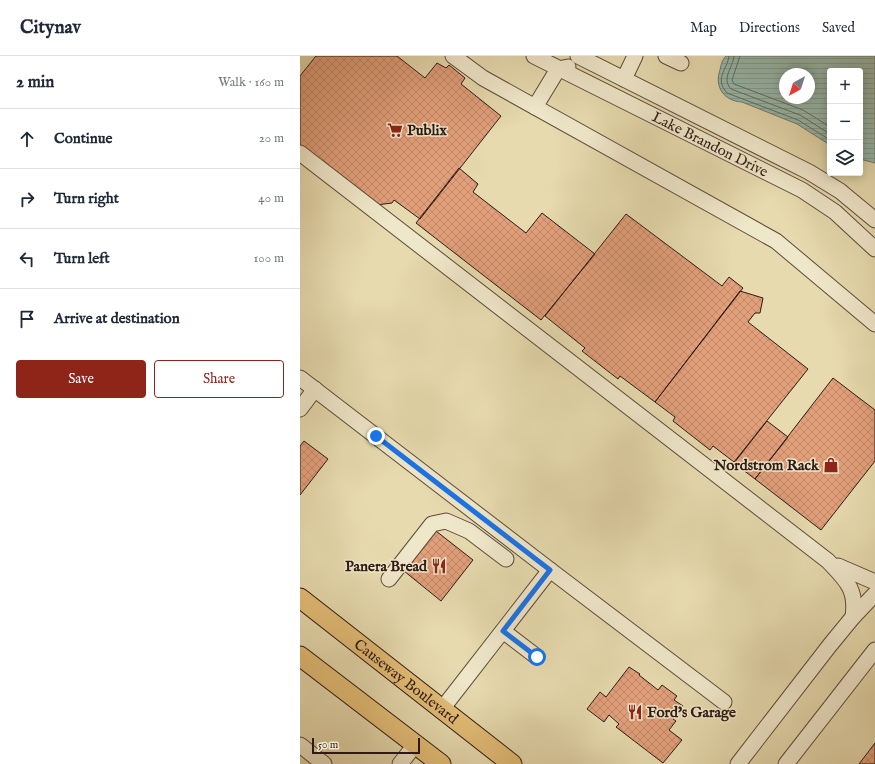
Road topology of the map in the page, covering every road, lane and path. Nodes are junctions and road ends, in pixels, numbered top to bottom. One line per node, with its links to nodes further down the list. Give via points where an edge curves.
1 (453, 56): 10 (street, via 483,78)
2 (534, 56): 7 (street, Lake Brandon Drive)
3 (578, 56): 8 (street, Lake Brandon Drive)
4 (635, 56): 8 (street)
5 (666, 56): 6 (street)
6 (680, 63)
7 (558, 68): 9 (street, via 585,69 634,93); 10 (street); 13 (street, Lake Brandon Drive, via 802,190 835,212)
8 (624, 79): 9 (street, Lake Brandon Drive)
9 (656, 94): 12 (street, Lake Brandon Drive, via 809,172 840,191)
10 (535, 107): 14 (street, via 776,241)
11 (300, 153): 19 (street)
12 (875, 220)
13 (875, 249)
14 (875, 324)
15 (300, 378): 16 (street)
16 (315, 389): 17 (street); 20 (street)
17 (300, 409)
18 (506, 559): 21 (street, via 469,531 446,521 432,524)
19 (828, 561): 22 (street); 25 (street, via 848,582 852,590)
20 (550, 570): 26 (street); 30 (street)
21 (389, 579)
22 (875, 582)
23 (875, 594): 25 (street)
24 (300, 598): 31 (main road, Causeway Boulevard)
25 (853, 617): 38 (street)
26 (503, 631): 29 (street); 31 (street)
27 (875, 650): 39 (street)
28 (300, 656): 33 (main road)
29 (537, 657)
30 (724, 702)
31 (442, 709): 37 (main road, Causeway Boulevard)
32 (300, 745): 34 (street)
33 (415, 745): 35 (street); 36 (main road)
34 (324, 764)
35 (400, 764)
36 (441, 764)
37 (512, 764)
38 (738, 764)
39 (786, 764)

